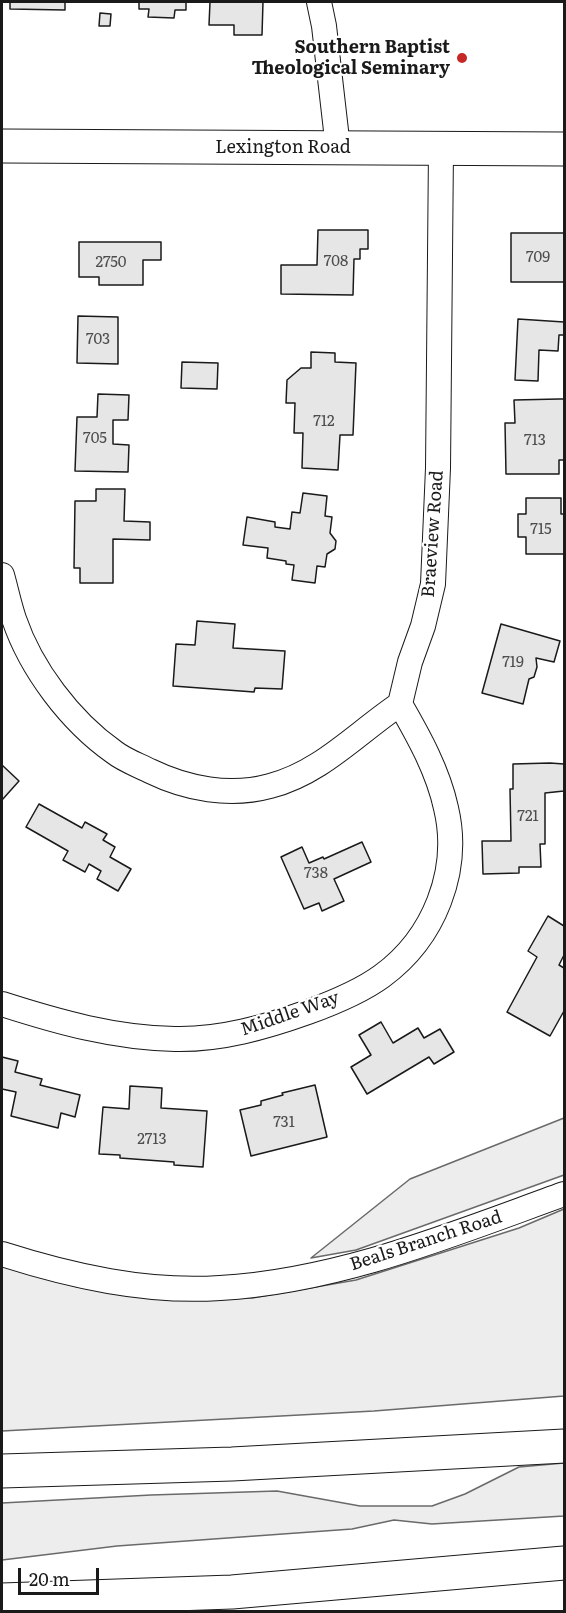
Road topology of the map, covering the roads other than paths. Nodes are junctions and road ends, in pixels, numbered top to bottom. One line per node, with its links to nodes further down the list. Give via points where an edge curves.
1 (319, 2): 3 (street)
2 (2, 146): 3 (main road, Lexington Road)
3 (338, 148): 4 (main road, Lexington Road)
4 (441, 149): 5 (main road, Lexington Road); 7 (street, Braeview Road, via 433,584)
5 (564, 149)
6 (2, 575): 7 (street, via 25,645 65,708 116,754 183,784 220,791 271,786 330,757)
7 (400, 704): 8 (street, Middle Way, via 440,785 447,809 450,865 435,912 423,933 380,978 290,1018 207,1038 104,1032)
8 (2, 1004)
9 (564, 1194): 10 (street, Beals Branch Road, via 401,1253 300,1279 219,1288 157,1287 78,1276)
10 (2, 1254)
11 (564, 1446): 12 (main road, via 232,1464)
12 (2, 1471)
13 (564, 1563): 14 (main road, via 232,1592)
14 (2, 1600)

